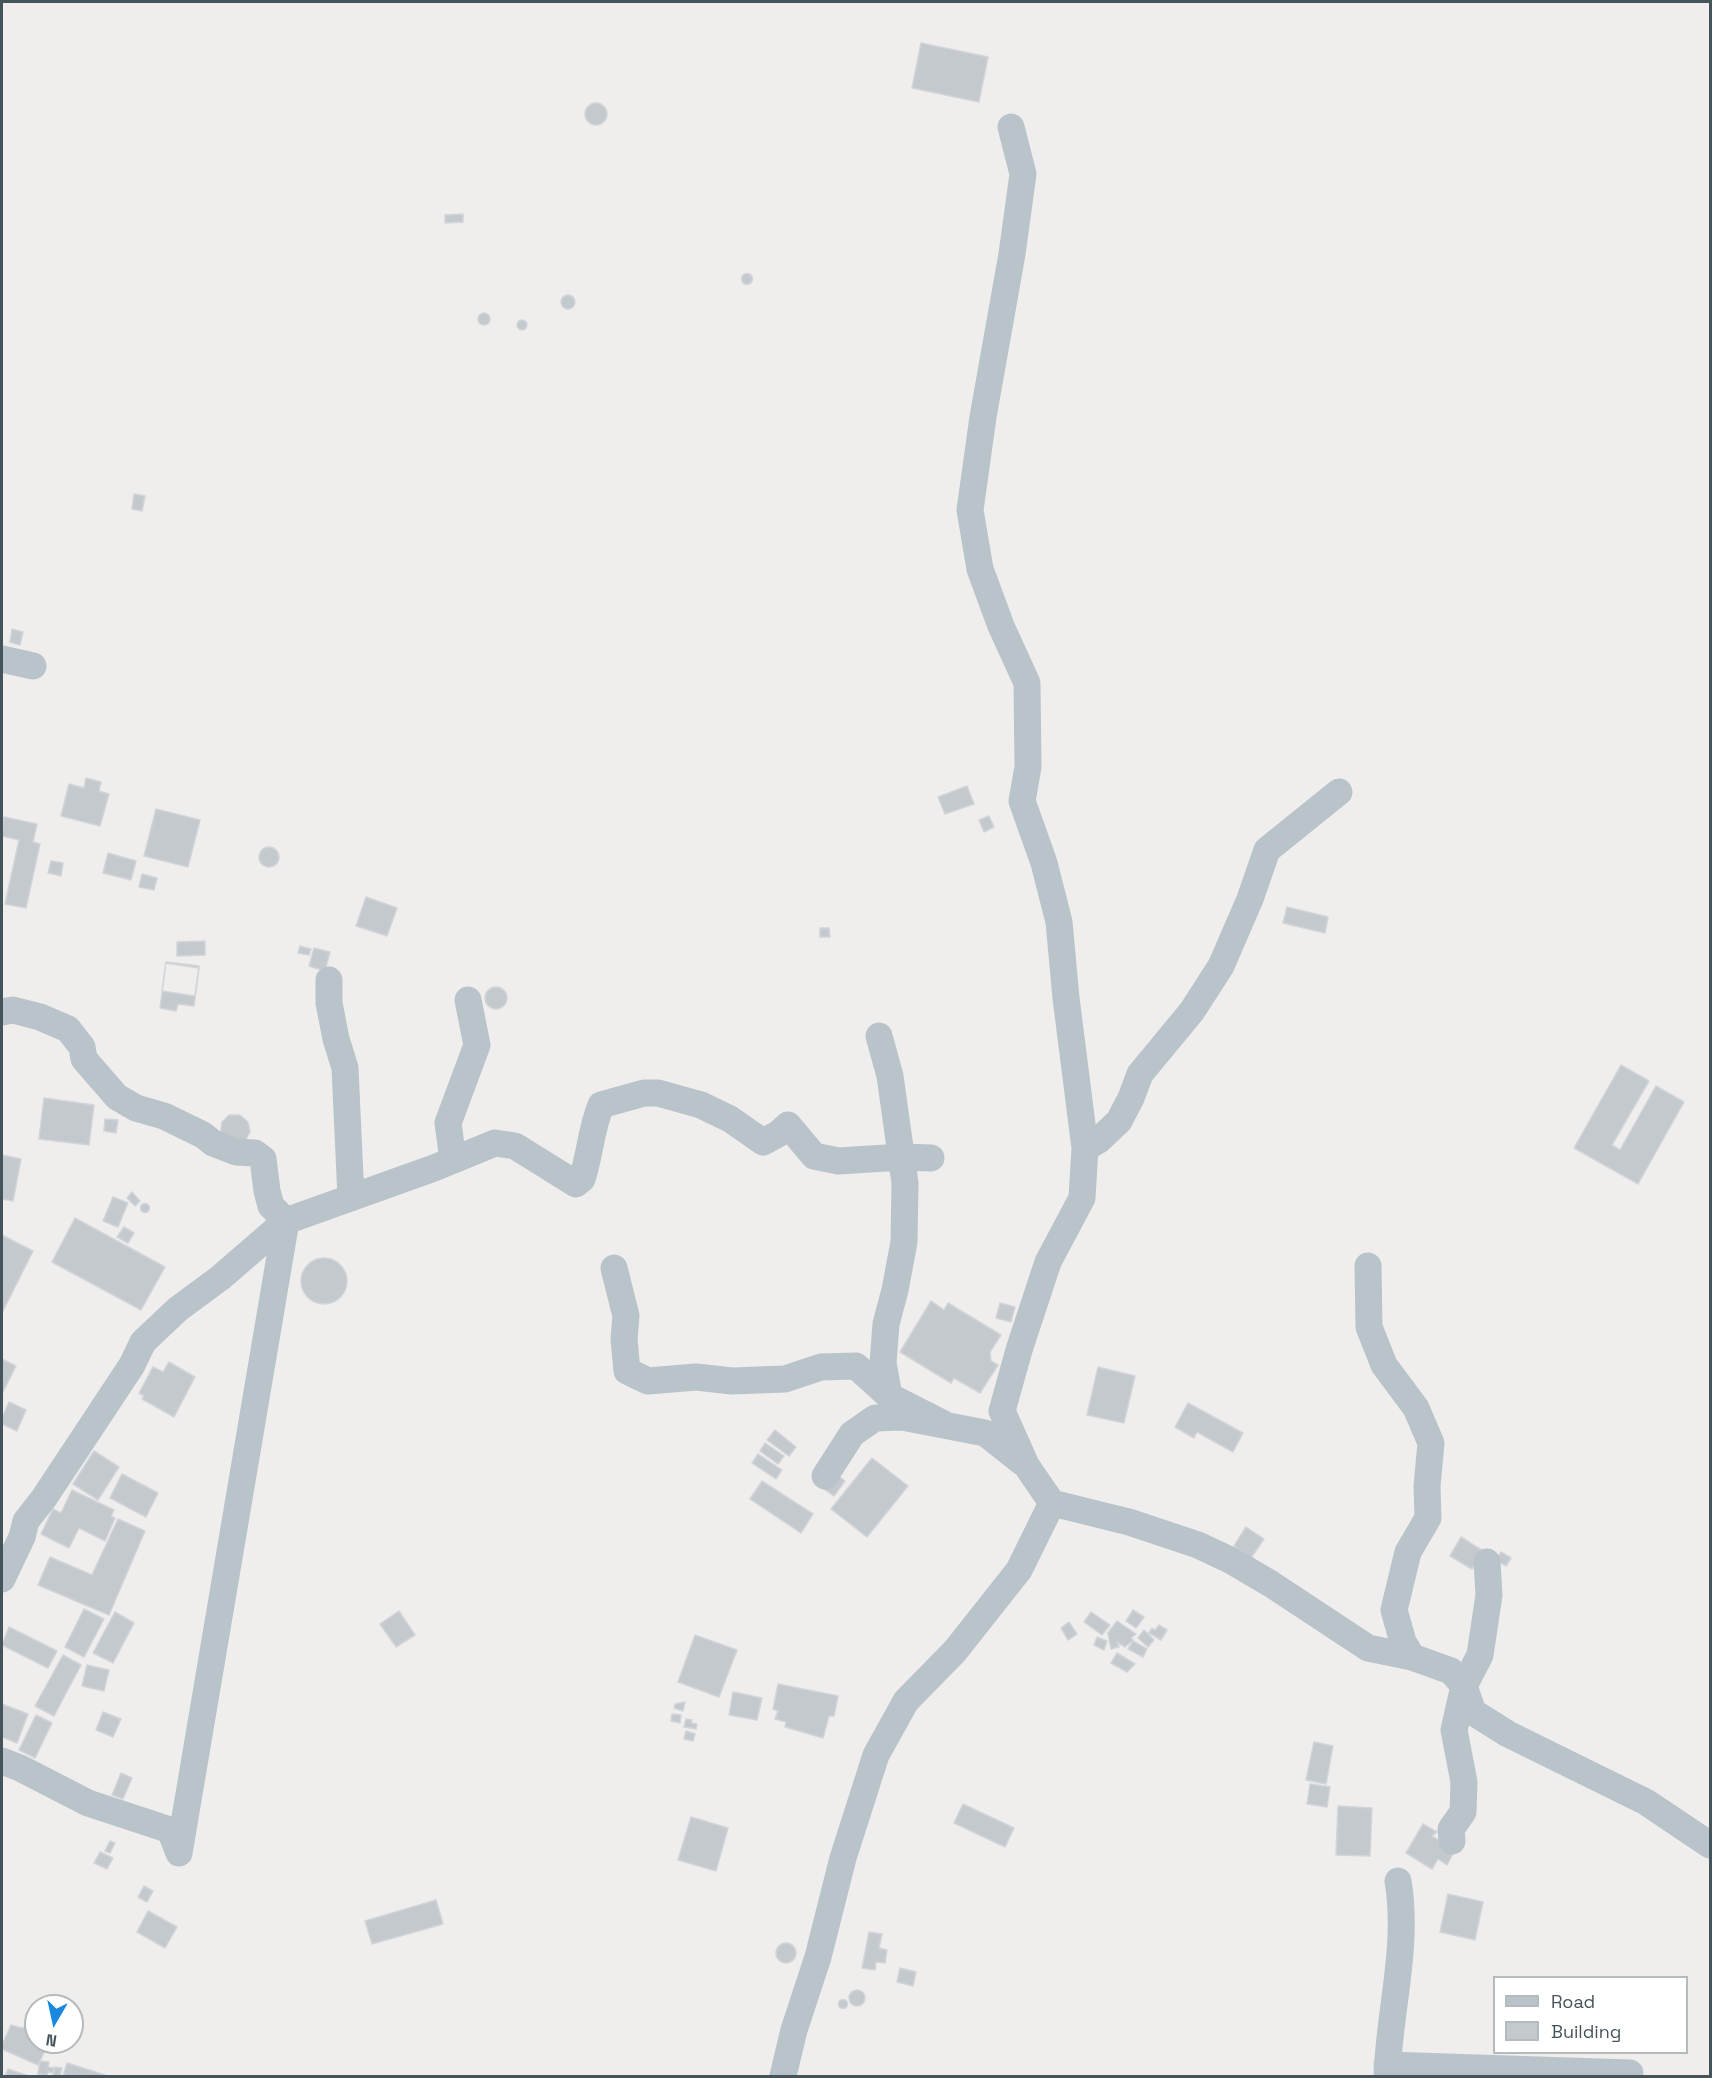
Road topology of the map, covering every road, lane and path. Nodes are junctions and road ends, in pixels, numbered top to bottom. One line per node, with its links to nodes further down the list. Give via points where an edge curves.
1 (1011, 127): 9 (street, via 1023,174 970,510 980,569 1027,683 1028,767 1022,801 1059,922)
2 (2, 659): 3 (street)
3 (33, 666)
4 (1339, 792): 9 (street, via 1267,850 1221,966 1192,1011 1140,1074 1119,1121 1100,1140)
5 (329, 980): 13 (street, via 329,1003 345,1068)
6 (468, 1000): 12 (street, via 477,1045 448,1123)
7 (2, 1012): 14 (street, via 13,1010 68,1029 82,1047 88,1064 117,1097 136,1108 164,1116 236,1152 255,1153 263,1159 271,1206)
8 (879, 1036): 10 (street, via 890,1076)
9 (1085, 1148): 19 (street, via 1082,1198 1048,1262 1002,1411)
10 (902, 1157): 11 (street); 12 (street, via 838,1161 814,1156 788,1125 763,1142 701,1105 644,1093 601,1105 582,1179 576,1184 515,1146 495,1143); 17 (street, via 904,1242 886,1324 883,1364)
11 (932, 1158)
12 (453, 1160): 13 (street)
13 (351, 1198): 14 (street)
14 (286, 1221): 23 (street, via 143,1342 132,1365 26,1521); 26 (street, via 180,1853 170,1830 88,1803)
15 (1368, 1266): 24 (street, via 1370,1327 1384,1365 1416,1408 1431,1443 1428,1518 1408,1552 1394,1610 1403,1642)
16 (614, 1268): 17 (street, via 626,1316 627,1371 648,1381 696,1377 732,1381 785,1379 821,1367 856,1366)
17 (889, 1396): 18 (street)
18 (944, 1424): 19 (street, via 985,1433); 20 (street, via 902,1417 875,1418 852,1434)
19 (1026, 1465): 21 (street)
20 (825, 1476)
21 (1052, 1503): 24 (street, via 1129,1522 1198,1545 1271,1584 1368,1648); 32 (street, via 1019,1570 955,1651 906,1701 876,1755 843,1858)
22 (1487, 1562): 25 (street, via 1489,1595 1480,1655)
23 (2, 1579)
24 (1412, 1657): 25 (street, via 1451,1671)
25 (1464, 1686): 27 (street, via 1454,1730 1464,1782 1462,1812 1451,1828); 28 (street, via 1473,1712 1508,1734 1646,1802)
26 (2, 1761)
27 (1452, 1841)
28 (1710, 1845)
29 (1398, 1881): 30 (street, via 1399,1962)
30 (1387, 2071): 31 (street)
31 (1630, 2073)
32 (783, 2076)

